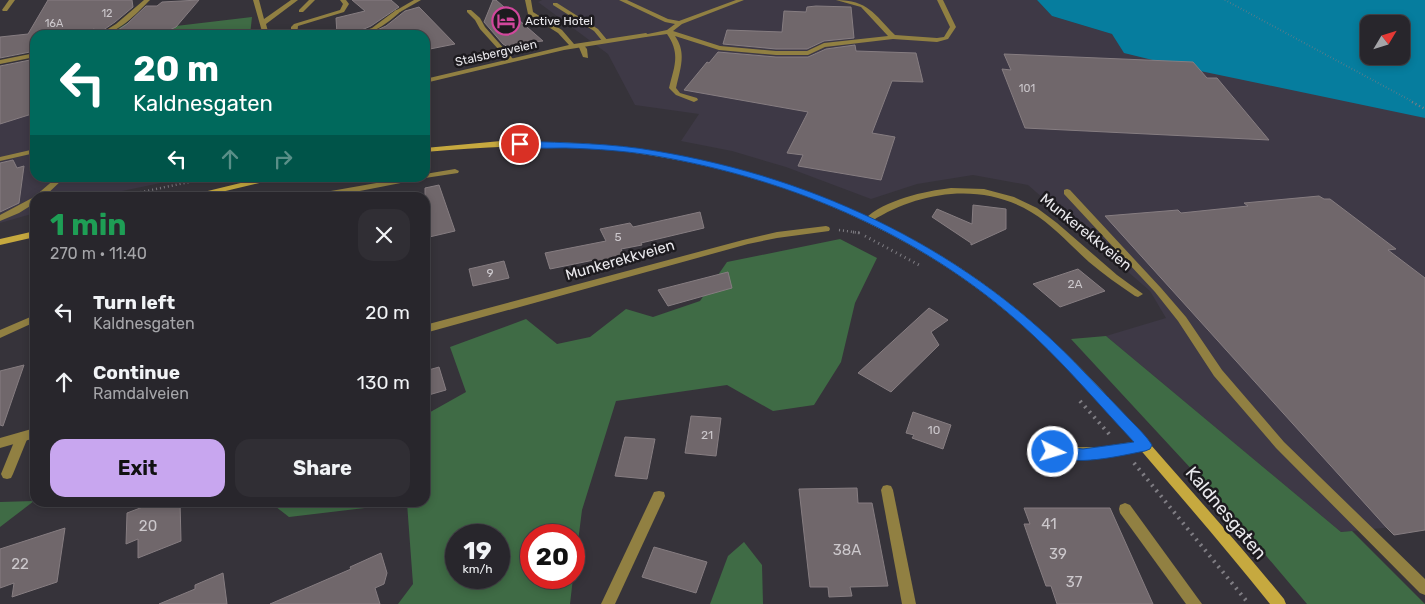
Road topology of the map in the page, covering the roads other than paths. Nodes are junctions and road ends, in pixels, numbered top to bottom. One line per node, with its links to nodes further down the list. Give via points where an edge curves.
1 (12, 0): 14 (street)
2 (146, 0): 19 (street)
3 (256, 0): 18 (street)
4 (296, 0): 18 (street)
5 (312, 0): 15 (street)
6 (343, 0): 21 (street, via 346,4 342,11 296,26)
7 (418, 0): 22 (street)
8 (528, 0): 27 (street, Stalsbergveien, via 530,13 562,34)
9 (622, 0): 17 (street, via 667,21)
10 (741, 0): 17 (street)
11 (839, 0): 24 (street, via 863,6)
12 (940, 0): 24 (street, via 953,27 946,38)
13 (555, 4): 25 (street, via 596,30)
14 (5, 10)
15 (301, 11)
16 (469, 11): 30 (street)
17 (680, 23): 23 (street)
18 (263, 24): 20 (street)
19 (110, 30)
20 (265, 30)
21 (294, 30)
22 (371, 30)
23 (669, 32): 24 (street, via 719,48 776,53 808,53 824,45); 25 (street, Stalsbergveien); 33 (street, via 680,51 672,88)
24 (893, 37)
25 (606, 41): 26 (street, Stalsbergveien)
26 (581, 45): 27 (street, Stalsbergveien); 29 (street)
27 (572, 46): 30 (street, Stalsbergveien)
28 (30, 56): 31 (street)
29 (586, 57)
30 (511, 60): 32 (street, Stalsbergveien)
31 (0, 62)
32 (430, 80)
33 (694, 100)
34 (430, 150): 48 (main road, Kaldnesgaten, via 504,144 607,147 656,153 764,178)
35 (30, 152): 36 (street)
36 (0, 159)
37 (455, 171): 38 (street)
38 (430, 175)
39 (55, 182): 42 (street)
40 (251, 182): 43 (main road)
41 (394, 182): 44 (street)
42 (43, 192)
43 (208, 192)
44 (340, 192)
45 (1067, 192): 65 (street, via 1158,290 1218,373 1280,445)
46 (30, 202): 47 (street)
47 (0, 218)
48 (869, 219): 52 (street, Munkerekkveien, via 891,206 943,192 971,190 1003,195 1035,210); 59 (main road, Kaldnesgaten, via 936,256 998,299 1060,354)
49 (826, 229): 54 (street, Munkerekkveien, via 746,242)
50 (30, 235): 51 (main road)
51 (0, 242)
52 (1138, 294)
53 (30, 320): 55 (street)
54 (430, 328)
55 (0, 334)
56 (30, 435): 57 (street)
57 (22, 437): 58 (street); 61 (street)
58 (0, 443)
59 (1145, 445): 60 (street, via 1083,455); 69 (main road, Kaldnesgaten)
60 (1053, 452)
61 (7, 474)
62 (887, 490): 67 (street)
63 (659, 496): 66 (street)
64 (1125, 509): 68 (street)
65 (1425, 588)
66 (608, 604)
67 (909, 604)
68 (1195, 604)
69 (1279, 604)

